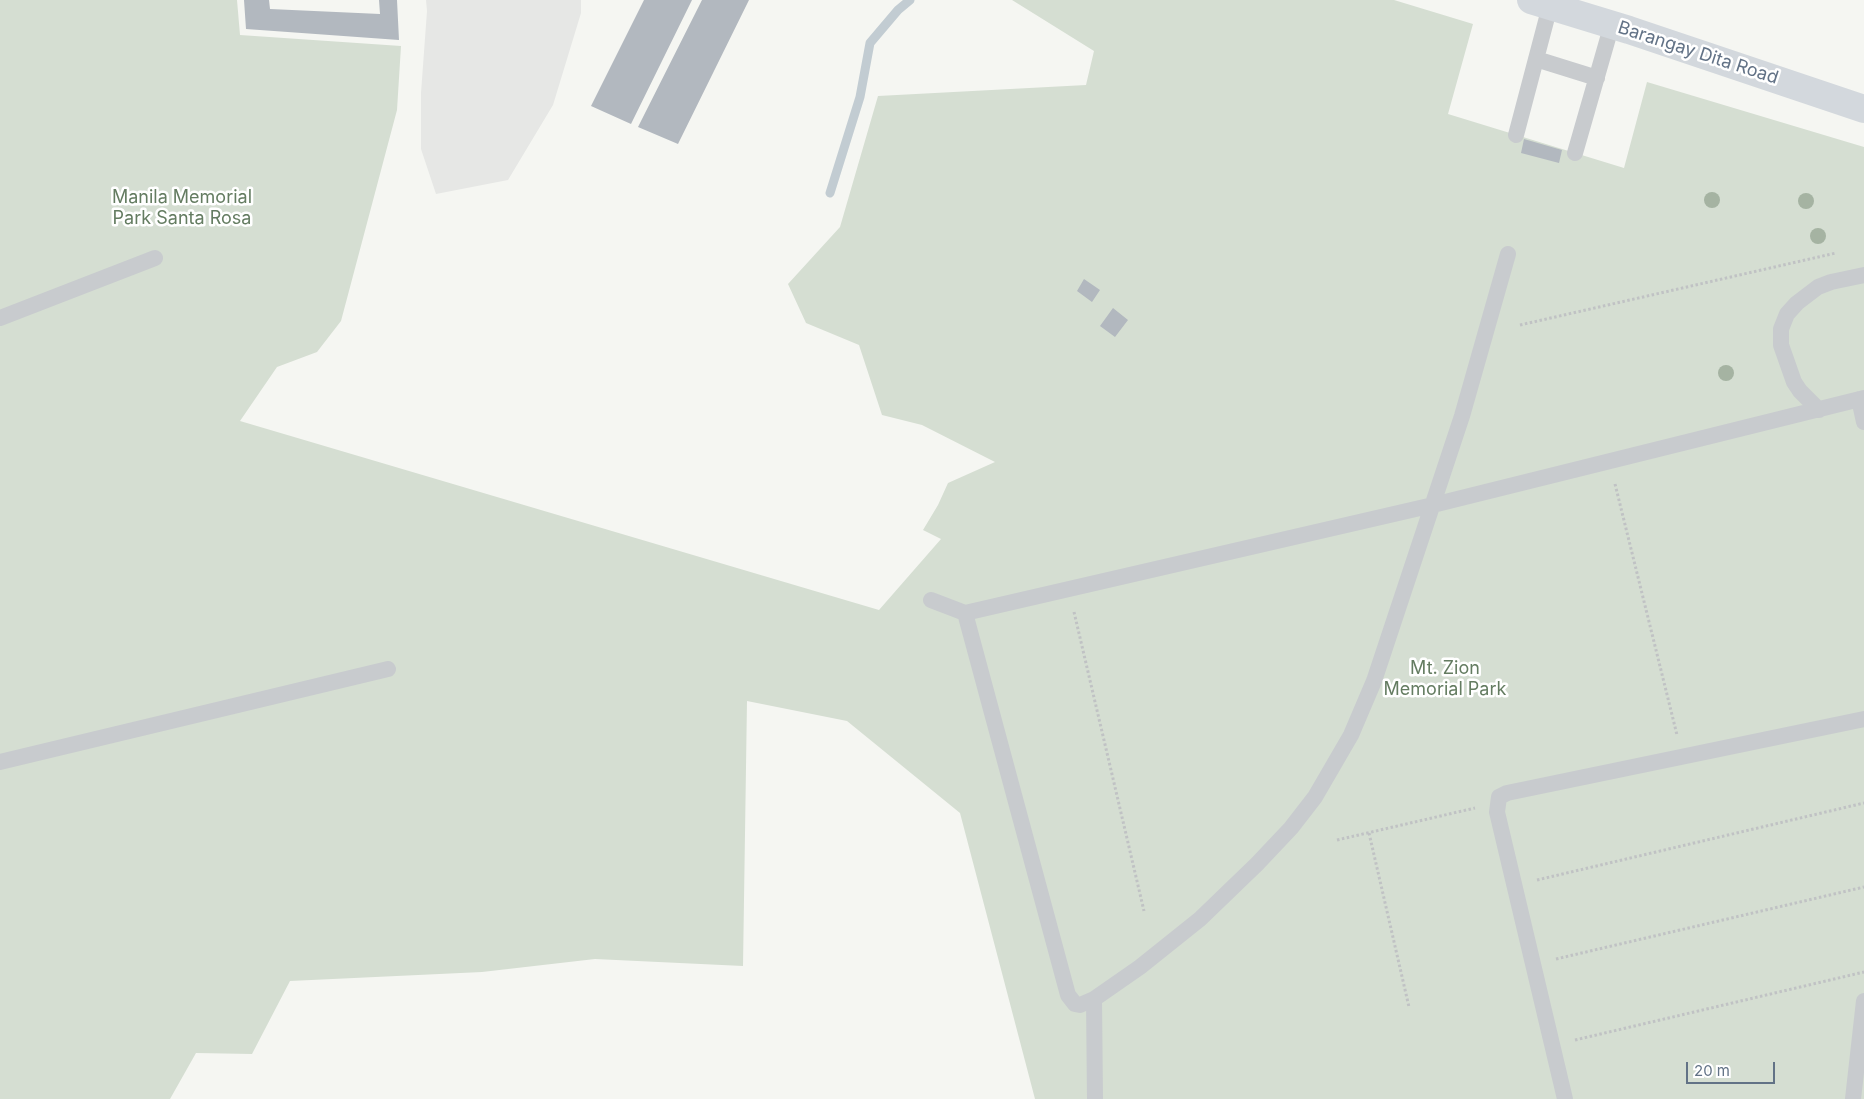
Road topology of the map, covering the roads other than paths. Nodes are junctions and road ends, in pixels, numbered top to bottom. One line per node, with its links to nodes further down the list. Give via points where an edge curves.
1 (1541, 3): 2 (street, Barangay Dita Road); 3 (lane)
2 (1612, 24): 4 (lane); 5 (street, Barangay Dita Road)
3 (1536, 59): 4 (lane); 6 (lane)
4 (1597, 78): 7 (lane)
5 (1864, 109)
6 (1516, 135)
7 (1574, 153)
8 (1508, 254): 15 (lane)
9 (154, 258): 11 (lane)
10 (1864, 275): 13 (lane, via 1818,287 1787,314 1781,329 1781,345 1794,382)
11 (0, 318)
12 (1861, 399): 13 (lane); 14 (lane)
13 (1819, 410): 15 (lane)
14 (1864, 422)
15 (1433, 505): 17 (lane); 21 (lane, via 1374,682 1351,736 1315,797 1291,828 1200,919)
16 (931, 600): 17 (lane)
17 (965, 613): 21 (lane, via 1068,995 1075,1004)
18 (388, 669): 20 (lane)
19 (1864, 719): 24 (lane, via 1507,792 1499,797 1497,812)
20 (0, 762)
21 (1094, 999): 23 (lane)
22 (1864, 1001): 25 (lane)
23 (1096, 1099)
24 (1565, 1099)
25 (1854, 1099)

